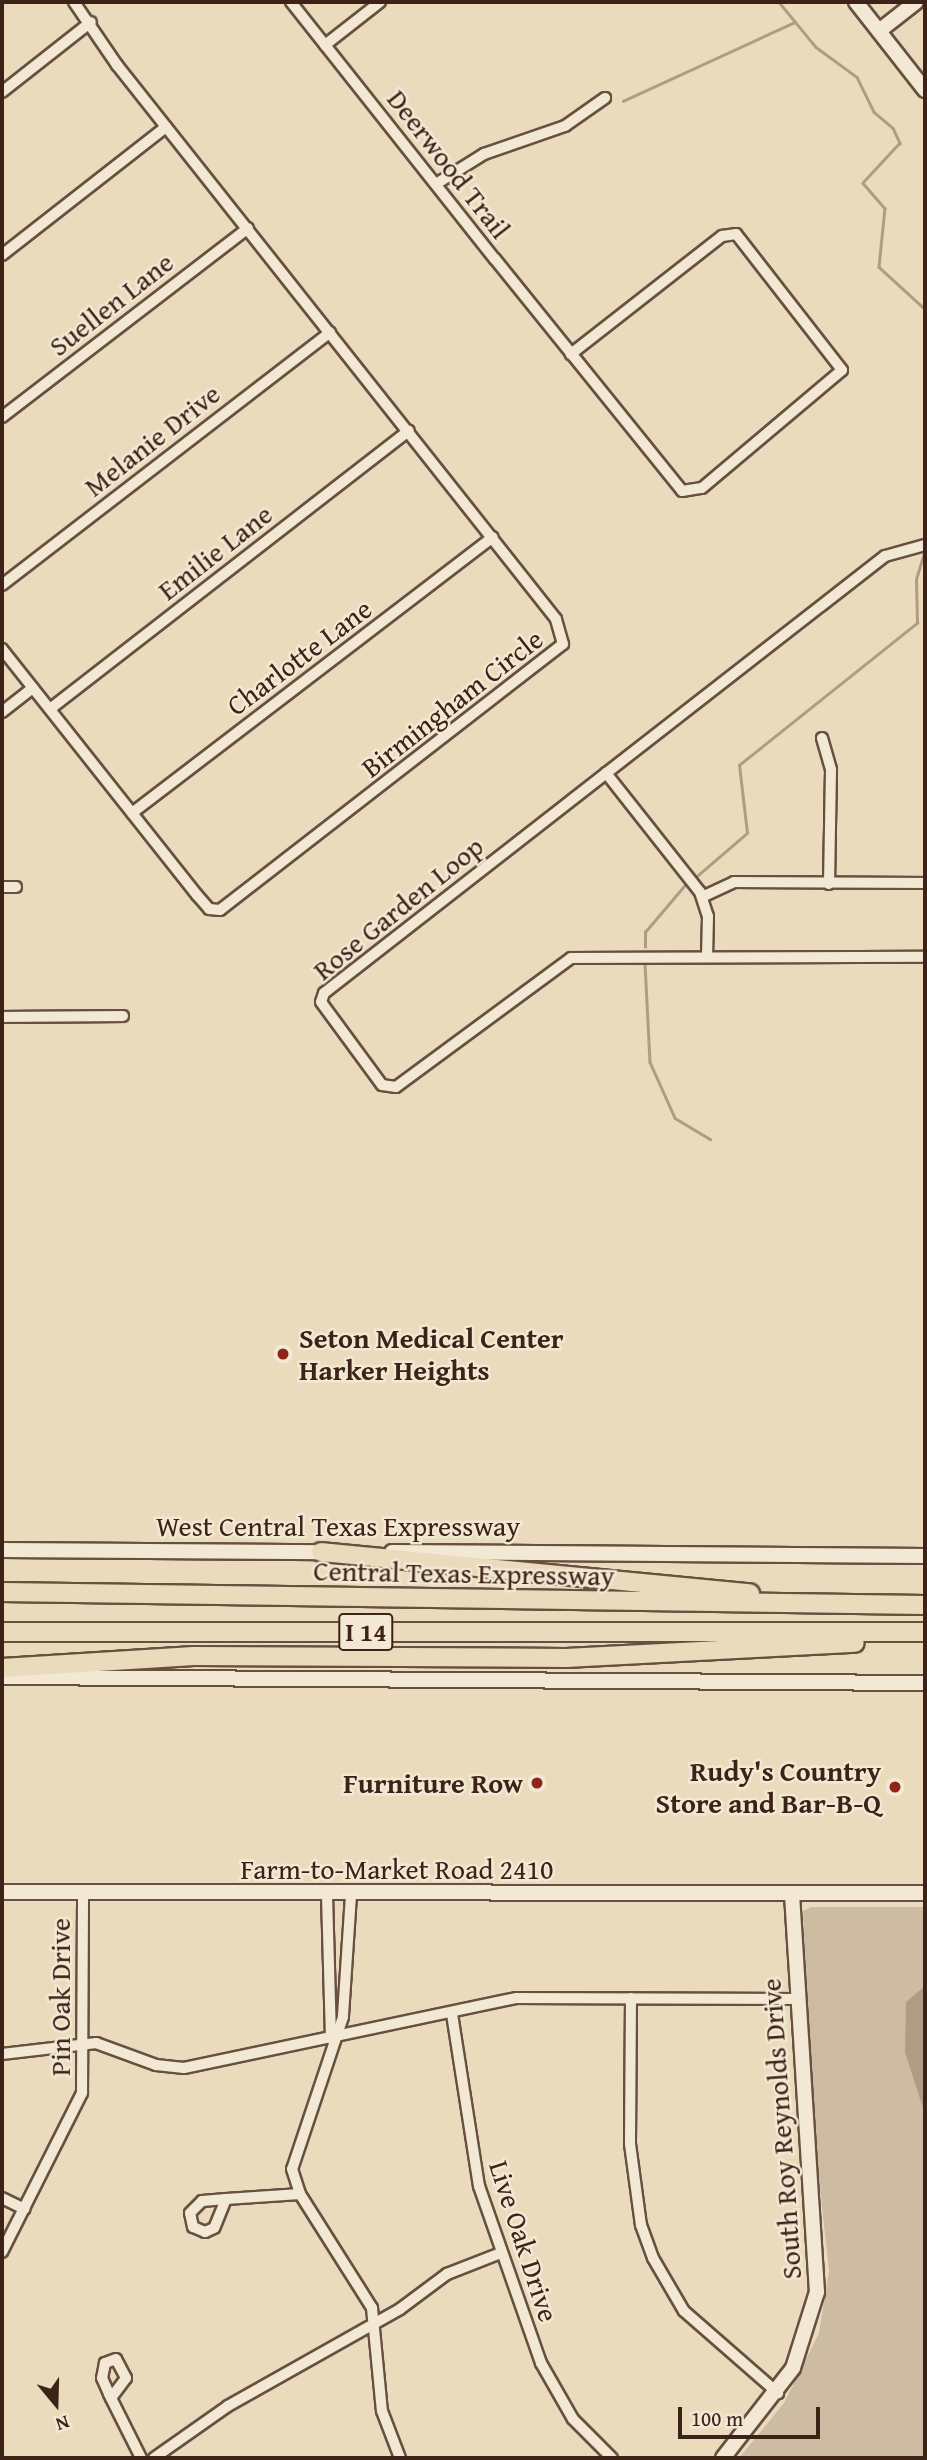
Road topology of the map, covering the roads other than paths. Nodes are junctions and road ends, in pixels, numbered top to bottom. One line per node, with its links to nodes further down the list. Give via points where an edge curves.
1 (74, 2): 6 (street, Birmingham Circle)
2 (291, 2): 8 (street, Deerwood Trail)
3 (380, 2): 8 (street)
4 (856, 2): 7 (main road)
5 (916, 2): 7 (main road)
6 (91, 22): 10 (street); 12 (street, Birmingham Circle)
7 (879, 31): 9 (main road)
8 (325, 45): 13 (street, Deerwood Trail)
9 (925, 90)
10 (2, 92)
11 (605, 98): 13 (street, via 565,126 484,154)
12 (166, 127): 14 (street, Birmingham Circle); 15 (street)
13 (436, 184): 17 (street, Deerwood Trail)
14 (248, 228): 16 (street, Birmingham Circle); 18 (street, Suellen Lane)
15 (2, 255)
16 (330, 332): 19 (street, Birmingham Circle); 22 (street, Melanie Drive)
17 (572, 354): 17 (street, Deerwood Trail, via 682,491 691,493 842,370 736,234 722,236)
18 (2, 417)
19 (409, 431): 20 (street, Birmingham Circle); 25 (street, Emilie Lane)
20 (493, 537): 29 (street, Charlotte Lane); 29 (street, Birmingham Circle, via 556,619 564,644 240,896 209,909)
21 (925, 545): 28 (street, Rose Garden Loop, via 885,556)
22 (2, 585)
23 (2, 649): 24 (street, Birmingham Circle)
24 (33, 688): 25 (street, Birmingham Circle); 26 (street)
25 (50, 709): 29 (street, Birmingham Circle)
26 (2, 712)
27 (822, 738): 31 (street, via 831,770)
28 (606, 773): 34 (street); 35 (street, Rose Garden Loop, via 324,993 324,1010 382,1085 396,1087 571,958)
29 (132, 813)
30 (925, 883): 31 (street)
31 (829, 884): 34 (street, via 734,882)
32 (2, 887): 33 (street)
33 (16, 887)
34 (702, 897): 35 (street)
35 (708, 957): 36 (street, Rose Garden Loop)
36 (925, 957)
37 (123, 1016): 38 (street)
38 (2, 1017)
39 (2, 1550): 40 (main road, West Central Texas Expressway)
40 (321, 1552): 41 (main road, West Central Texas Expressway); 43 (highway, via 694,1587)
41 (925, 1556)
42 (2, 1592): 43 (highway, Central Texas Expressway / I 14)
43 (790, 1603): 44 (highway, Central Texas Expressway / I 14)
44 (925, 1605)
45 (2, 1632): 46 (highway, Central Texas Expressway / I 14)
46 (904, 1632): 47 (highway, Central Texas Expressway / I 14); 48 (highway, via 869,1642 566,1658 194,1656)
47 (925, 1632)
48 (2, 1668)
49 (2, 1677): 50 (main road)
50 (925, 1682)
51 (83, 1891): 52 (main road, Farm-to-Market Road 2410); 55 (main road, Farm-to-Market Road 2410); 61 (street, Pin Oak Drive)
52 (2, 1892)
53 (925, 1893): 54 (main road, Farm-to-Market Road 2410)
54 (792, 1894): 56 (main road, Farm-to-Market Road 2410); 58 (main road, South Roy Reynolds Drive)
55 (327, 1895): 56 (main road, Farm-to-Market Road 2410); 60 (street)
56 (351, 1895): 60 (street, via 343,2017)
57 (631, 1998): 58 (street); 59 (street, via 517,1998); 70 (street, via 630,2144 641,2225 653,2258 691,2319)
58 (795, 1999): 70 (main road, South Roy Reynolds Drive, via 819,2269 806,2339)
59 (452, 2014): 60 (street); 68 (street, Live Oak Drive, via 472,2154)
60 (331, 2039): 61 (street, via 184,2068); 63 (street, via 295,2154)
61 (85, 2042): 62 (street); 66 (street, Pin Oak Drive, via 77,2110)
62 (2, 2054)
63 (300, 2194): 65 (street); 69 (street, via 363,2289)
64 (2, 2198): 66 (street)
65 (226, 2199)
66 (25, 2209): 67 (street, Pin Oak Drive)
67 (2, 2252)
68 (501, 2253): 69 (street, via 447,2274); 75 (street, Live Oak Drive, via 549,2381)
69 (373, 2323): 73 (street, via 228,2406); 74 (street, via 382,2411)
70 (778, 2393): 76 (main road, South Roy Reynolds Drive)
71 (111, 2398): 72 (street)
72 (141, 2458)
73 (154, 2458)
74 (400, 2458)
75 (612, 2458)
76 (723, 2458)

